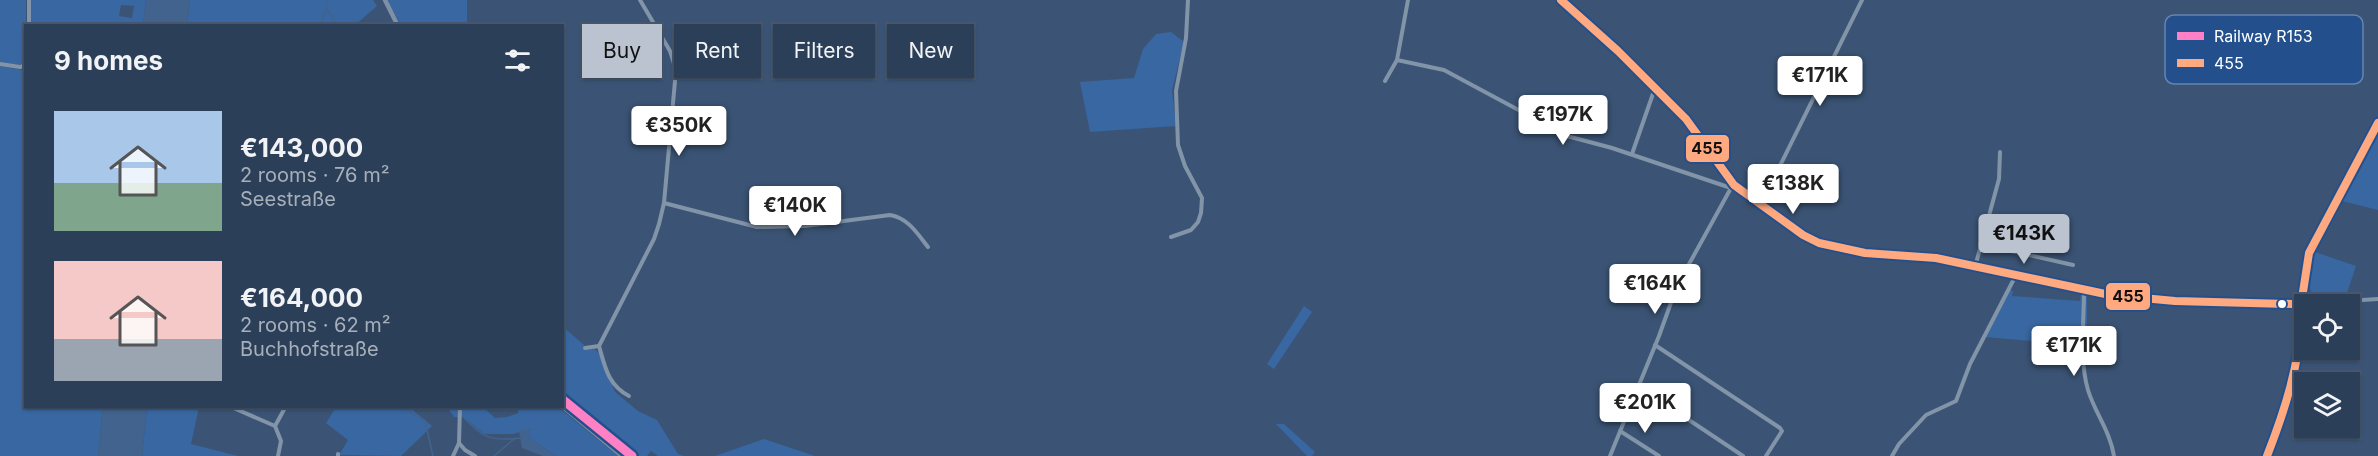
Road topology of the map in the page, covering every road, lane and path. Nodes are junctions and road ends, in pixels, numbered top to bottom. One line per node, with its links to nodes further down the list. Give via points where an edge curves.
1 (29, 0): 8 (street)
2 (385, 0): 9 (street)
3 (640, 0): 19 (street, via 670,51 676,70)
4 (1188, 0): 21 (street, via 1176,91 1178,145 1202,198 1198,222 1191,230)
5 (1408, 0): 10 (street)
6 (1561, 0): 14 (street)
7 (1862, 0): 20 (street)
8 (29, 24)
9 (397, 24)
10 (1397, 60): 13 (street); 17 (street, via 1444,70 1567,136)
11 (0, 64): 12 (street)
12 (24, 66)
13 (1385, 81)
14 (1655, 88): 17 (street); 18 (street, via 1696,131)
15 (2378, 123): 28 (street, via 2309,253)
16 (2000, 152): 22 (street, via 1999,179)
17 (1632, 154): 18 (street)
18 (1732, 187): 20 (street); 35 (street, via 1677,286)
19 (664, 203): 23 (street, via 757,227 897,216 913,227); 34 (street, via 654,239)
20 (1760, 205): 25 (street, via 1803,235 1831,248 1936,258)
21 (1171, 237)
22 (1980, 244): 24 (street); 25 (street)
23 (928, 247)
24 (2073, 265)
25 (1976, 267): 26 (street)
26 (2016, 275): 27 (street); 55 (street, via 1970,363 1956,401 1926,415)
27 (2084, 291): 32 (street, via 2175,301); 56 (street, via 2085,377)
28 (2303, 292): 29 (street); 32 (street, via 2296,294)
29 (2307, 294)
30 (2378, 299): 31 (street)
31 (2360, 300)
32 (2292, 304): 33 (street)
33 (2294, 310)
34 (600, 345): 36 (street); 39 (street, via 616,389)
35 (1656, 345): 38 (street); 54 (street, via 1780,428 1780,435)
36 (585, 348)
37 (2298, 360): 57 (street)
38 (1638, 386): 45 (street); 53 (street)
39 (629, 396)
40 (233, 408): 44 (street)
41 (285, 408): 44 (street)
42 (460, 408): 46 (street)
43 (563, 408): 50 (street)
44 (275, 426): 47 (street, via 281,441)
45 (1620, 431): 51 (street); 52 (street)
46 (459, 443): 48 (street); 49 (street)
47 (278, 456)
48 (453, 456)
49 (475, 456)
50 (622, 456)
51 (1610, 456)
52 (1659, 456)
53 (1743, 456)
54 (1766, 456)
55 (1892, 456)
56 (2114, 456)
57 (2267, 456)

